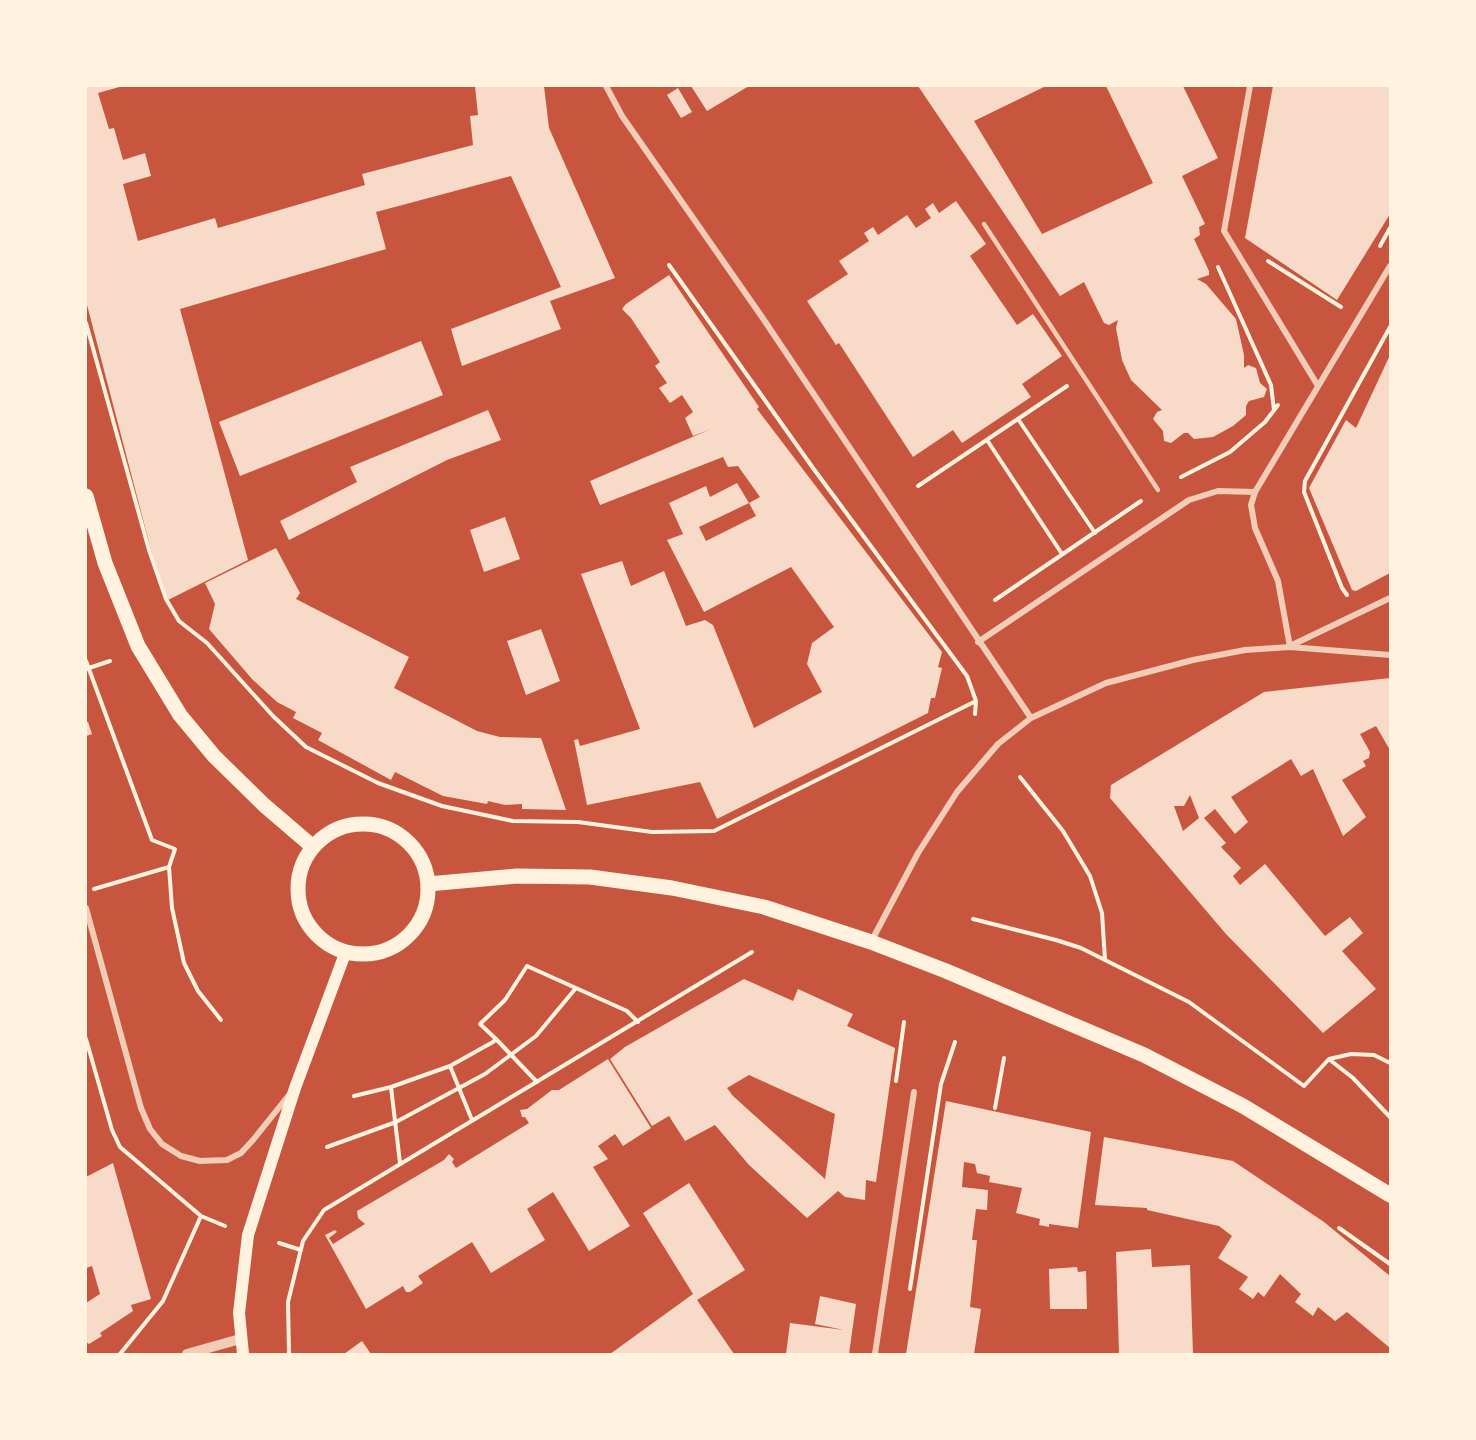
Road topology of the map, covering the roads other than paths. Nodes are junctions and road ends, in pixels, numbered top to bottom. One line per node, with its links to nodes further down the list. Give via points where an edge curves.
1 (606, 86): 10 (street, via 622,116)
2 (1250, 86): 5 (street, via 1224,231)
3 (984, 224): 6 (lane)
4 (1390, 266): 5 (street)
5 (1318, 386): 7 (street)
6 (1158, 490)
7 (1255, 492): 10 (street, via 1218,491 1189,500); 11 (street, via 1251,517 1278,581)
8 (86, 501): 14 (main road, via 105,563 138,646 180,715 214,756)
9 (1390, 598): 11 (street)
10 (978, 642): 13 (street)
11 (1290, 647): 12 (street); 13 (street, via 1245,650 1146,671 1106,683)
12 (1390, 655)
13 (1031, 718): 17 (street, via 998,744 957,792 918,853)
14 (313, 847): 15 (main road, via 342,827 377,825 399,835 416,851); 18 (main road, via 301,870 301,908 313,930)
15 (428, 884): 17 (main road, via 517,876 631,882 764,907); 18 (main road, via 423,914 404,939 376,952)
16 (86, 908): 19 (street, via 141,1108 162,1144 200,1161 227,1160 241,1153)
17 (871, 942): 21 (main road, via 1144,1055 1243,1106)
18 (346, 951): 19 (main road)
19 (295, 1088): 22 (main road, via 248,1236 239,1313)
20 (914, 1092): 25 (street)
21 (1390, 1195)
22 (240, 1339): 23 (street); 24 (main road)
23 (187, 1354)
24 (243, 1354)
25 (875, 1354)

